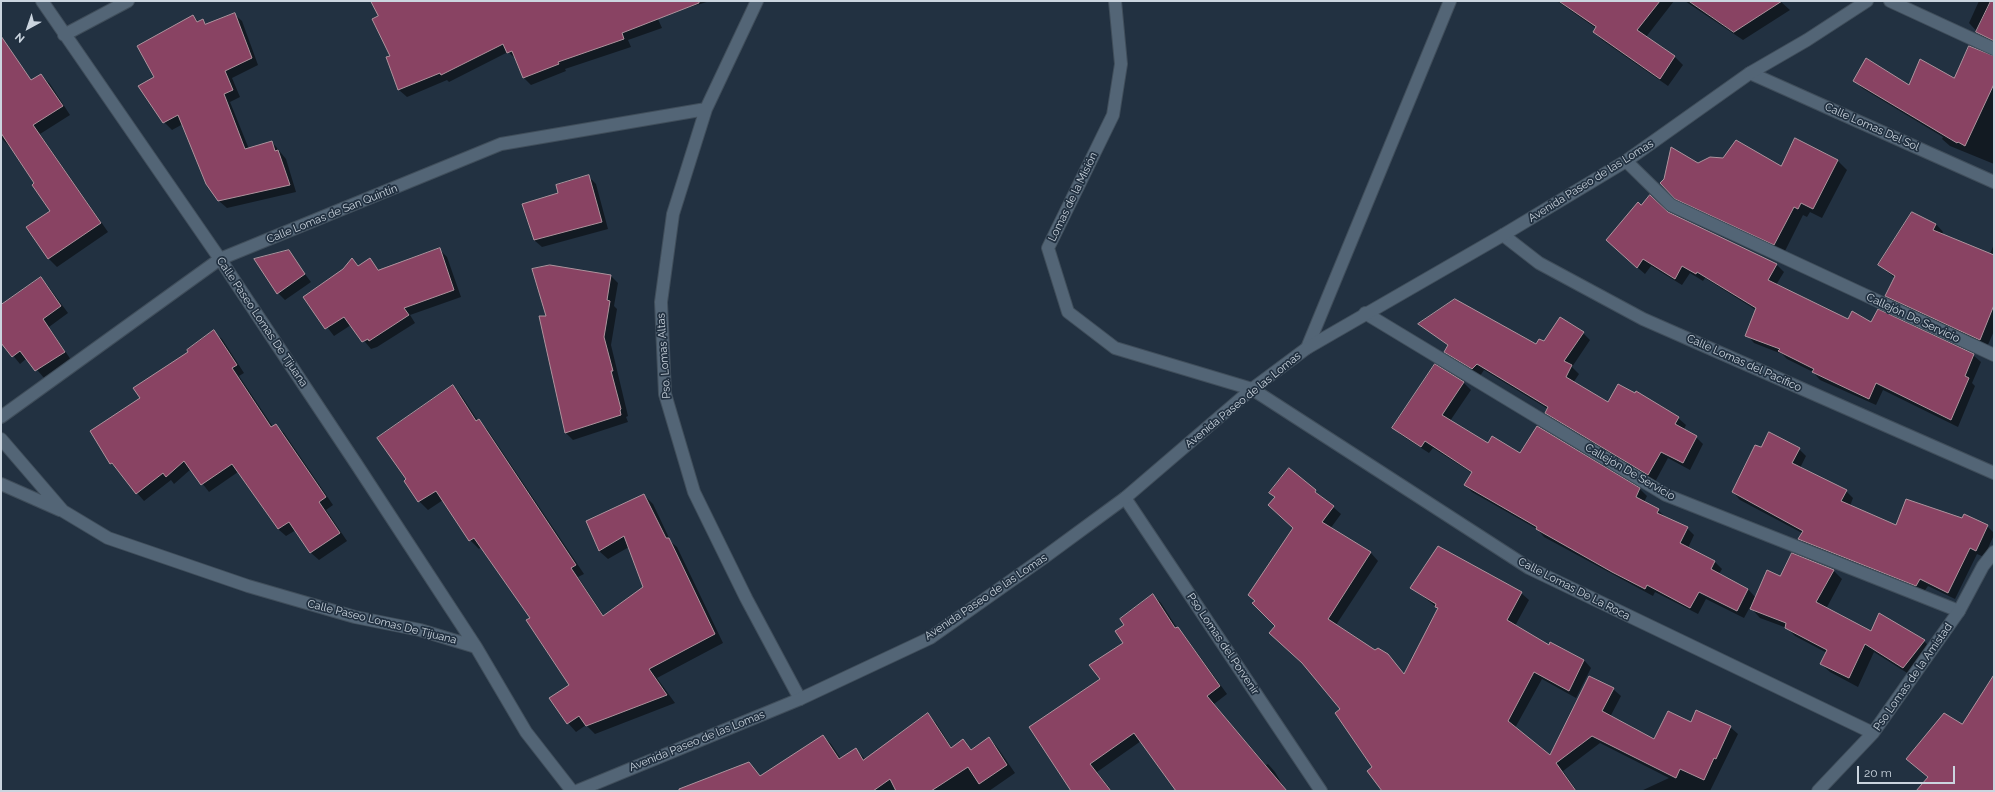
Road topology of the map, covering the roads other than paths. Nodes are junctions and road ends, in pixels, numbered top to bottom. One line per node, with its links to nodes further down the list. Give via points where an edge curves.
1 (42, 1): 8 (street, Calle Paseo Lomas De Tijuana)
2 (128, 1): 8 (street)
3 (757, 1): 11 (street, Pso. Lomas Altas)
4 (1115, 1): 19 (street, Lomas de la Misión, via 1121,64 1113,115 1048,248 1068,312 1115,348)
5 (1450, 1): 17 (street, Avenida Paseo de las Lomas)
6 (1867, 1): 10 (street, Avenida Paseo de las Lomas)
7 (1890, 1): 9 (street)
8 (64, 35): 15 (street, Calle Paseo Lomas De Tijuana)
9 (1994, 49)
10 (1750, 73): 12 (street, Avenida Paseo de las Lomas); 13 (street, Calle Lomas Del Sol)
11 (706, 110): 15 (street, Calle Lomas de San Quintín, via 501,144); 29 (street, Pso. Lomas Altas, via 673,214 660,302 665,394 694,492 746,598)
12 (1626, 161): 14 (street, Avenida Paseo de las Lomas); 18 (street, Callejón De Servicio, via 1671,205)
13 (1994, 182)
14 (1503, 235): 16 (street, Avenida Paseo de las Lomas); 22 (street, Calle Lomas del Pacífico, via 1539,263 1643,319)
15 (220, 259): 20 (street, Calle Lomas de San Quintín); 28 (street, Calle Paseo Lomas De Tijuana)
16 (1365, 313): 17 (street, Avenida Paseo de las Lomas); 27 (street, Callejón De Servicio, via 1666,495)
17 (1306, 348): 19 (street, Avenida Paseo de las Lomas)
18 (1994, 356)
19 (1252, 389): 24 (street, Avenida Paseo de las Lomas); 30 (street, Calle Lomas De La Roca, via 1529,568)
20 (1, 417)
21 (1, 439): 25 (street, Calle Paseo Lomas De Tijuana)
22 (1994, 473)
23 (1, 484): 25 (street)
24 (1125, 498): 29 (street, Avenida Paseo de las Lomas, via 930,638); 33 (street, Pso Lomas del Porvenir)
25 (63, 511): 28 (street, Calle Paseo Lomas De Tijuana, via 108,538 248,586 355,617 420,630)
26 (1994, 552): 27 (street, Pso Lomas de la Amistad, via 1983,566)
27 (1959, 611): 30 (street, Pso Lomas de la Amistad)
28 (476, 647): 31 (street, Calle Paseo Lomas De Tijuana, via 526,732)
29 (800, 699): 32 (street, Avenida Paseo de las Lomas)
30 (1873, 733): 34 (street, Pso Lomas de la Amistad)
31 (572, 791)
32 (576, 791)
33 (1321, 791)
34 (1818, 791)

